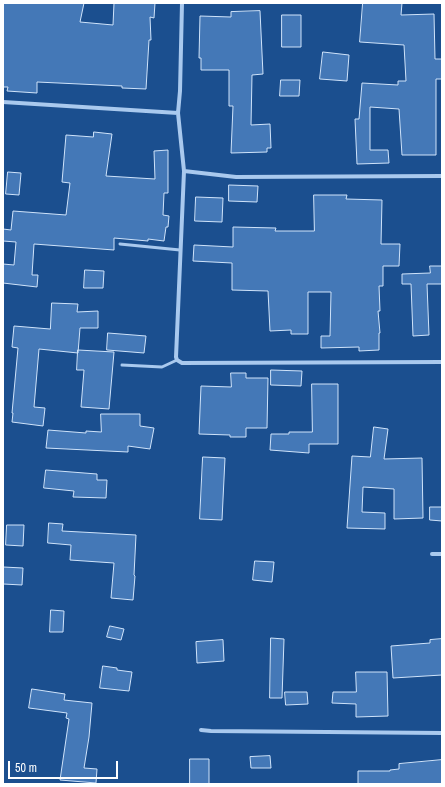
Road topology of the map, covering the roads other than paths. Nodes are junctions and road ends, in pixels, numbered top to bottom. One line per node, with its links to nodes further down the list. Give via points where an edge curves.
1 (182, 3): 3 (street)
2 (3, 102): 3 (street)
3 (178, 113): 4 (street)
4 (184, 171): 5 (street, via 236,178); 7 (street)
5 (442, 176)
6 (120, 244): 7 (lane)
7 (180, 250): 8 (street)
8 (177, 360): 9 (street, via 182,363); 10 (lane, via 162,366)
9 (442, 362)
10 (122, 366)
11 (432, 554): 12 (street)
12 (442, 554)
13 (201, 730): 14 (street)
14 (442, 733)

